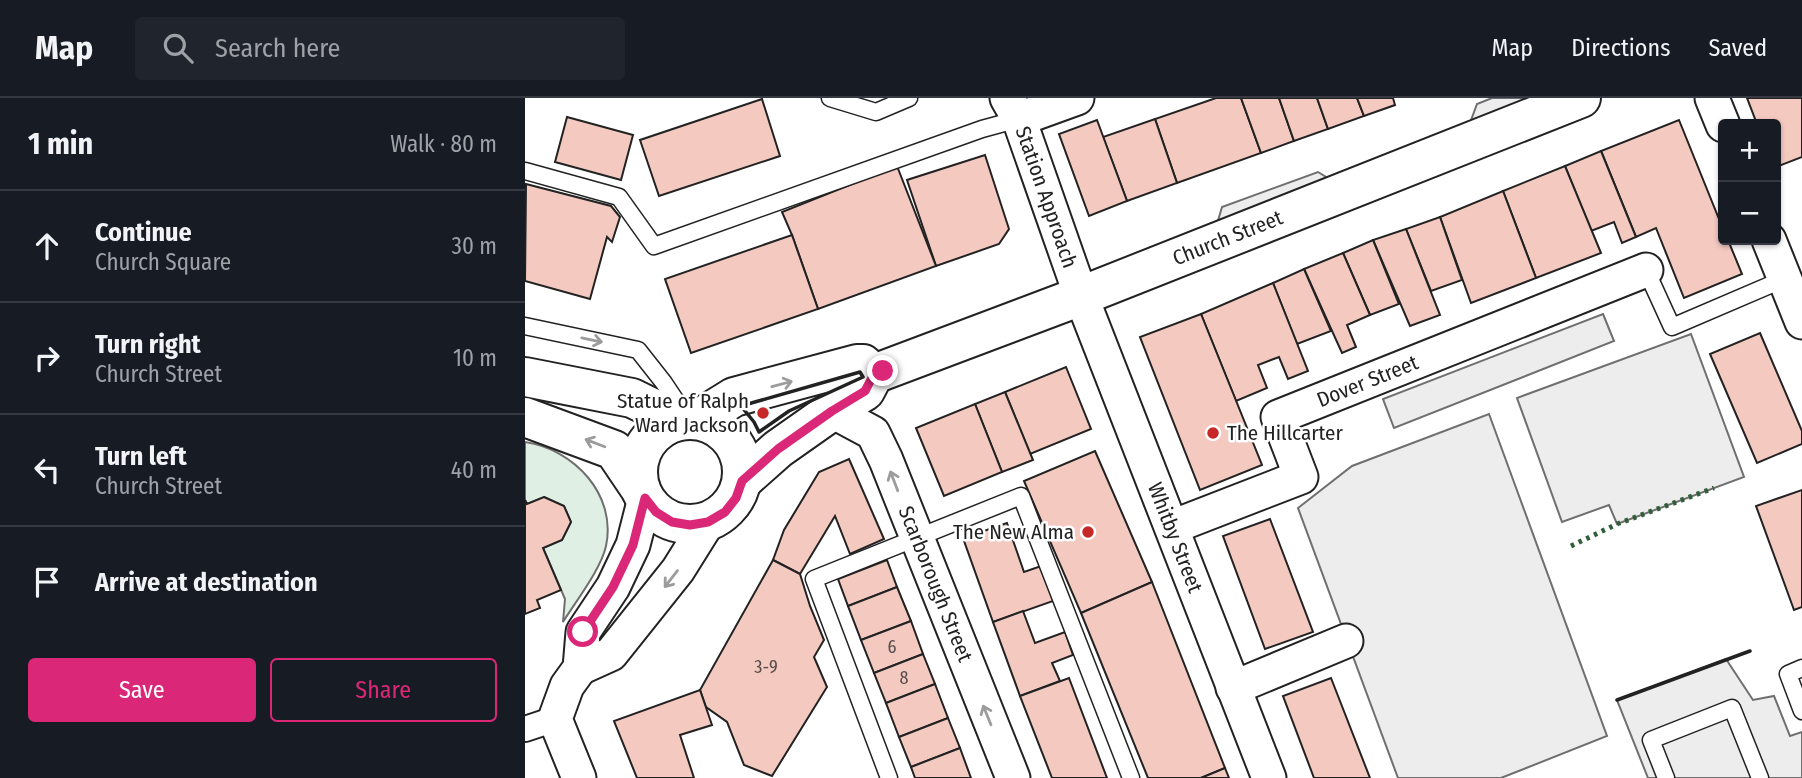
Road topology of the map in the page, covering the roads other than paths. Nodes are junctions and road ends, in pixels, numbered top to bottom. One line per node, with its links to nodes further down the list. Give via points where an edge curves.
1 (830, 98): 2 (lane, via 876,112)
2 (909, 98)
3 (1077, 98): 6 (street)
4 (1581, 98): 12 (main road, Church Street)
5 (1712, 98): 7 (street)
6 (1013, 108): 8 (lane, via 982,129 655,246 619,197); 12 (street, Station Approach)
7 (1721, 119)
8 (525, 171)
9 (1771, 245): 11 (street)
10 (1646, 270): 11 (lane, via 1672,327); 22 (street, Dover Street, via 1278,417 1301,477)
11 (1795, 295)
12 (1080, 296): 14 (main road, Church Street); 22 (street, Whitby Street)
13 (525, 326): 18 (lane, one-way to 18, via 638,350)
14 (874, 374): 16 (main road, Church Street, via 865,391); 18 (main road, one-way to 14, via 734,397 857,364)
15 (525, 377): 18 (main road, via 632,398)
16 (832, 411): 19 (main road, Church Street); 23 (street, Scarborough Street, one-way to 16, via 873,433)
17 (525, 417): 20 (main road, one-way to 17, via 614,450)
18 (688, 420): 19 (main road, via 713,425 727,435 742,463); 20 (main road, via 658,430 644,447 638,468)
19 (742, 481): 21 (main road, Church Street, via 725,512)
20 (643, 494): 21 (main road, via 656,512 672,522); 25 (street, via 633,545 613,587 583,632)
21 (708, 522): 25 (street, one-way to 25, via 678,570 611,654)
22 (1172, 527): 27 (street, Whitby Street)
23 (917, 539): 31 (lane, via 814,579); 32 (street, Scarborough Street, one-way to 23); 33 (lane, via 1021,496)
24 (1346, 641): 27 (street)
25 (580, 668): 29 (street)
26 (1802, 668): 28 (lane, via 1788,674)
27 (1233, 688): 34 (street, Whitby Street)
28 (1802, 711)
29 (540, 724): 30 (street)
30 (579, 778)
31 (889, 778)
32 (1013, 778)
33 (1131, 778)
34 (1269, 778)
35 (1666, 778): 36 (lane, via 1651,740 1733,708)
36 (1760, 778)

